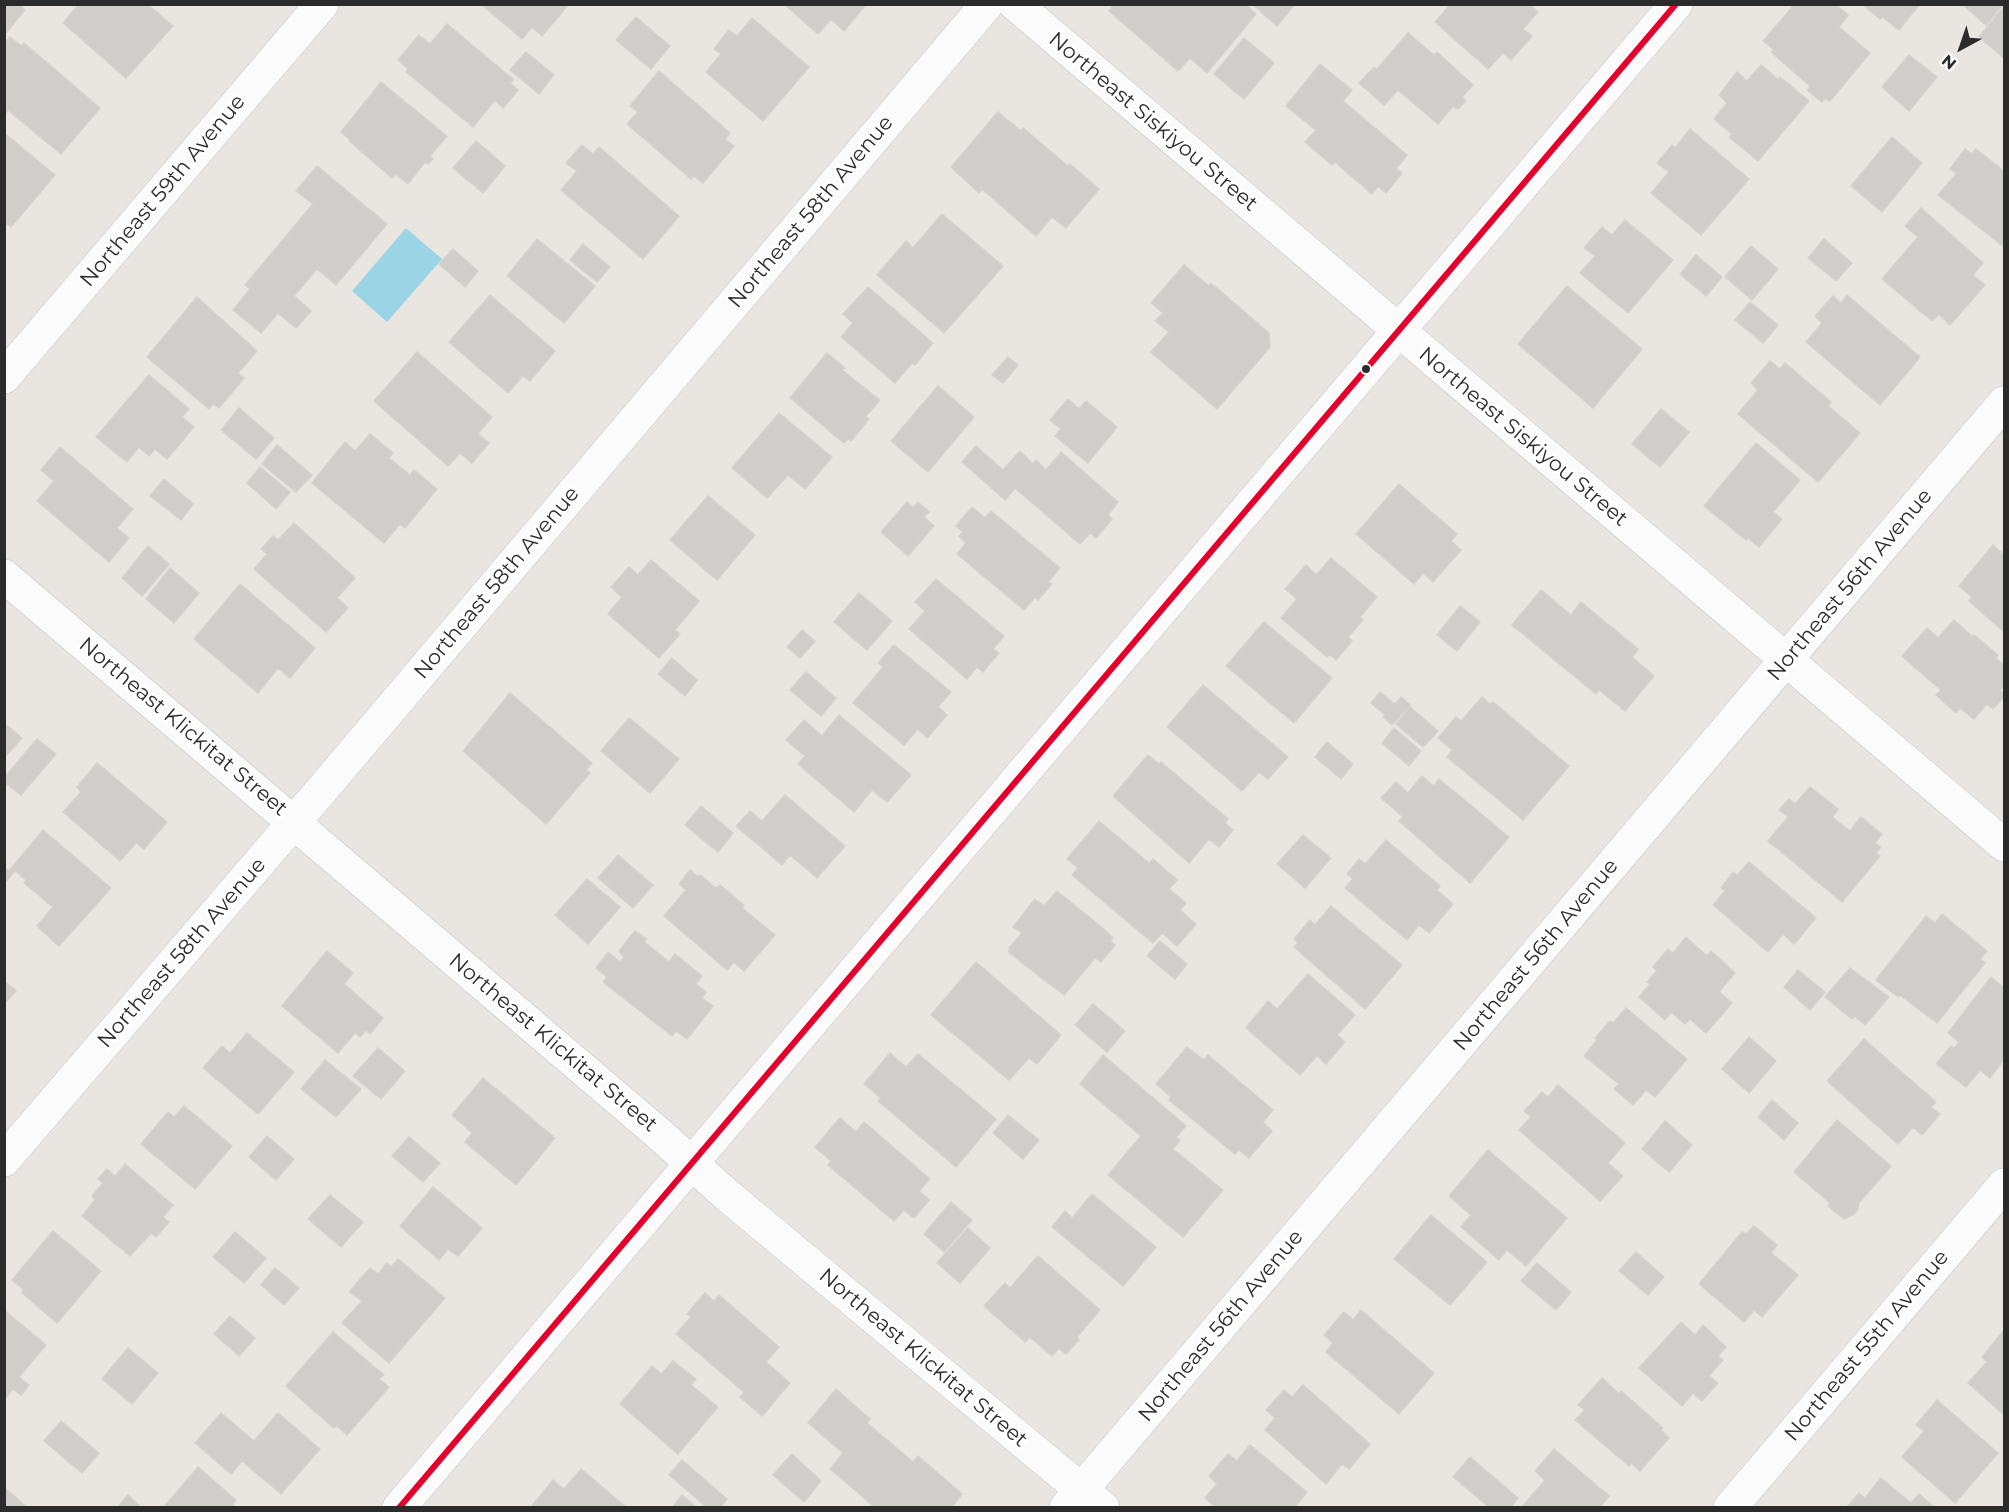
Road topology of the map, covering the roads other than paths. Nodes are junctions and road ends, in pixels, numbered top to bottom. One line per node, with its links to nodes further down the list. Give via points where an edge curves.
1 (322, 4): 6 (street, Northeast 59th Avenue)
2 (987, 4): 10 (street, Northeast 58th Avenue)
3 (1015, 4): 5 (street, Northeast Siskiyou Street)
4 (1676, 4): 5 (street)
5 (1398, 331): 9 (street, Northeast Siskiyou Street); 13 (street)
6 (4, 377)
7 (2004, 403): 9 (street, Northeast 56th Avenue)
8 (4, 576): 10 (street, Northeast Klickitat Street)
9 (1787, 660): 11 (street, Northeast Siskiyou Street); 15 (street, Northeast 56th Avenue)
10 (294, 822): 12 (street, Northeast 58th Avenue); 13 (street, Northeast Klickitat Street)
11 (2004, 845)
12 (4, 1160)
13 (692, 1164): 15 (street, Northeast Klickitat Street); 16 (street)
14 (2004, 1185): 17 (street, Northeast 55th Avenue)
15 (1084, 1501)
16 (399, 1508)
17 (1730, 1508)

